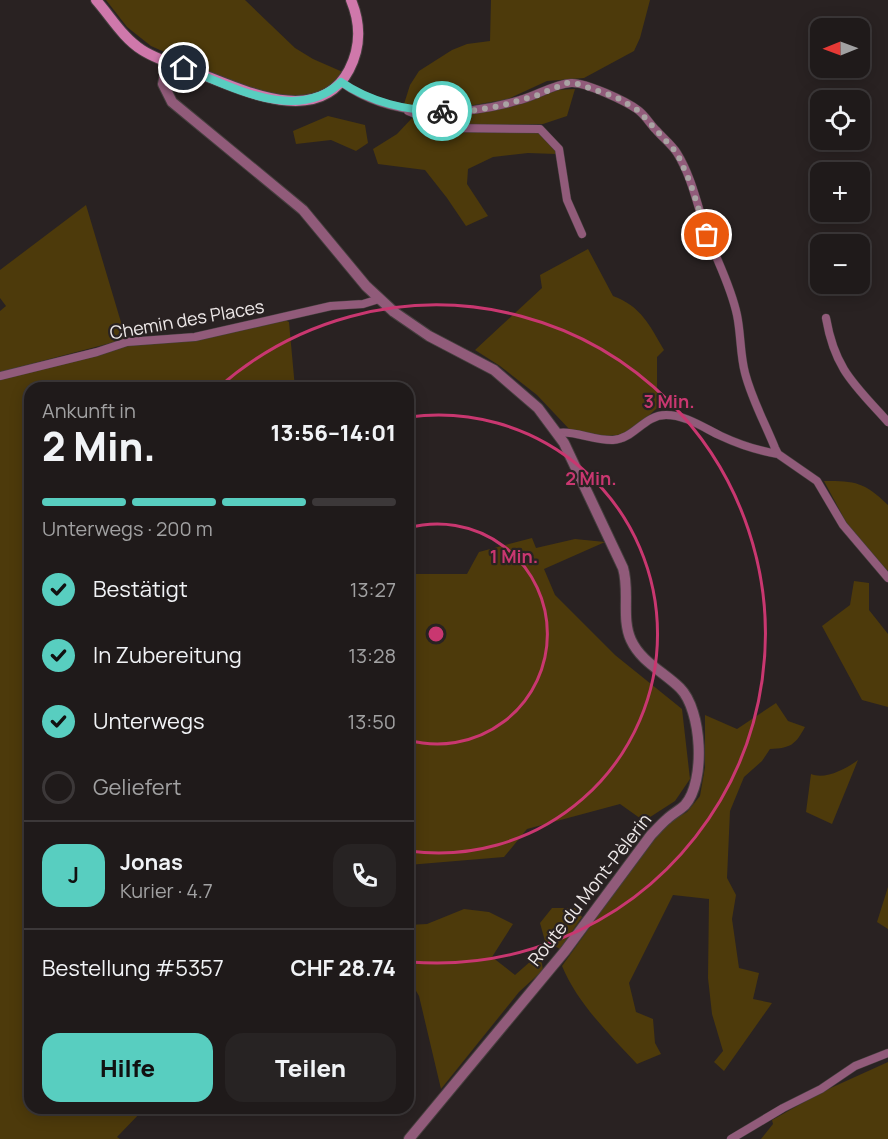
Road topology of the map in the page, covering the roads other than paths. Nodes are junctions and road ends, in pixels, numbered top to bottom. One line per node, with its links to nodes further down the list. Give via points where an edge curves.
1 (96, 0): 3 (main road, via 135,45)
2 (351, 0): 4 (main road, via 359,36 356,56)
3 (168, 61): 4 (main road, via 252,93 287,101 318,97); 7 (street, Route du Mont-Pèlerin, via 163,84 172,102 303,210)
4 (341, 82): 5 (street)
5 (398, 107): 6 (street, via 452,128 540,129 560,149 567,200); 12 (street, via 463,112 500,106 575,83 616,97 639,111 677,153 690,182 707,235 729,284 753,402)
6 (582, 234)
7 (379, 298): 9 (street, Chemin des Places, via 195,338 127,342); 11 (street, Route du Mont-Pèlerin, via 420,331 503,377)
8 (826, 318): 10 (street, via 838,361)
9 (0, 376)
10 (888, 422)
11 (559, 433): 12 (street, via 617,440 652,417 666,415); 15 (street, Route du Mont-Pèlerin, via 623,568 630,639 692,705 699,758 696,787 685,805 651,835 565,951)
12 (778, 454): 13 (street, via 817,481 843,525)
13 (888, 578)
14 (888, 1053): 16 (street, via 855,1066)
15 (408, 1139)
16 (731, 1139)

